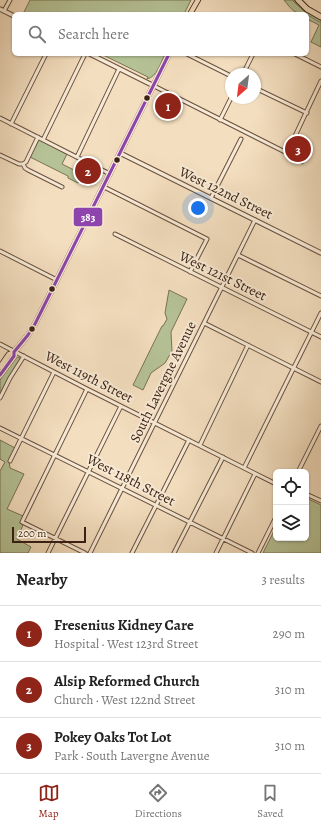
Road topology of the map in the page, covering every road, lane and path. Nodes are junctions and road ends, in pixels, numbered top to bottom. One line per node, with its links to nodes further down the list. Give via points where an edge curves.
1 (10, 0): 6 (street)
2 (195, 0): 7 (main road)
3 (198, 0): 8 (main road)
4 (298, 0): 10 (highway)
5 (0, 9): 6 (street)
6 (4, 11): 9 (street)
7 (190, 12)
8 (190, 12)
9 (12, 15)
10 (321, 17)
11 (45, 56): 29 (street)
12 (85, 56): 32 (street)
13 (94, 56): 20 (street)
14 (168, 56): 23 (main road)
15 (191, 56): 21 (street)
16 (252, 56): 19 (street)
17 (299, 56): 18 (street)
18 (321, 67)
19 (246, 68)
20 (119, 69): 23 (street); 35 (street)
21 (225, 73)
22 (321, 81): 26 (street)
23 (154, 86): 28 (street); 33 (main road)
24 (261, 91): 26 (street)
25 (228, 104): 28 (street)
26 (307, 113): 28 (street, via 287,153)
27 (0, 118): 29 (street)
28 (220, 120)
29 (11, 124): 30 (street)
30 (38, 137): 32 (street); 36 (street)
31 (241, 139): 40 (street)
32 (43, 140): 35 (street)
33 (120, 153): 37 (main road); 40 (street, West 122nd Street)
34 (0, 155): 36 (street)
35 (77, 156): 37 (street)
36 (23, 164): 38 (street, via 28,170)
37 (110, 174): 39 (main road)
38 (62, 187)
39 (104, 187): 46 (street, via 207,239); 47 (main road)
40 (211, 198): 41 (street, West 122nd Street)
41 (255, 220): 44 (street, West 122nd Street); 45 (street, South Lavergne Avenue)
42 (115, 234): 46 (street, West 121st Street)
43 (0, 251): 47 (street)
44 (321, 253)
45 (238, 255): 48 (street, South Lavergne Avenue); 49 (street)
46 (190, 272): 48 (street, West 121st Street)
47 (57, 280): 56 (main road, via 35,324)
48 (222, 288): 51 (street, South Lavergne Avenue); 52 (street, West 121st Street)
49 (321, 296)
50 (321, 313): 52 (street)
51 (204, 323): 55 (street); 66 (street, South Lavergne Avenue)
52 (312, 332): 53 (street, West 121st Street); 59 (street)
53 (321, 337)
54 (0, 344): 56 (street, West 119th Street)
55 (248, 345): 59 (street); 71 (street)
56 (14, 352): 57 (street, West 119th Street); 58 (main road, via 9,354); 61 (main road, via 14,356)
57 (24, 356): 60 (street, West 119th Street); 64 (street)
58 (0, 367)
59 (294, 368): 62 (street); 75 (street)
60 (54, 372): 63 (street, West 119th Street); 69 (street)
61 (0, 375)
62 (321, 382)
63 (87, 389): 65 (street, West 119th Street); 72 (street)
64 (0, 398)
65 (121, 406): 66 (street, West 119th Street); 77 (street)
66 (155, 423): 70 (street, West 119th Street); 80 (street, South Lavergne Avenue)
67 (0, 428): 69 (street, West 118th Street)
68 (321, 428): 76 (street)
69 (21, 438): 72 (street, West 118th Street); 74 (street)
70 (189, 440): 71 (street, West 119th Street); 83 (street)
71 (200, 445): 73 (street, West 119th Street)
72 (55, 455): 77 (street, West 118th Street); 86 (street, via 22,522)
73 (223, 457): 75 (street, West 119th Street); 84 (street)
74 (10, 461)
75 (244, 468): 78 (street, West 119th Street)
76 (300, 469)
77 (89, 471): 80 (street, West 118th Street); 86 (street)
78 (255, 474): 79 (street, West 119th Street); 87 (street)
79 (273, 483)
80 (122, 488): 83 (street, West 118th Street); 90 (street, South Lavergne Avenue)
81 (309, 496): 82 (street)
82 (321, 502)
83 (157, 505): 84 (street, West 118th Street); 91 (street)
84 (189, 522): 87 (street, West 118th Street); 92 (street)
85 (273, 523): 95 (street)
86 (56, 538): 88 (street); 89 (street)
87 (223, 539): 93 (street); 94 (street, West 118th Street)
88 (48, 553)
89 (85, 553)
90 (90, 553)
91 (132, 553)
92 (174, 553)
93 (216, 553)
94 (252, 553)
95 (258, 553)

